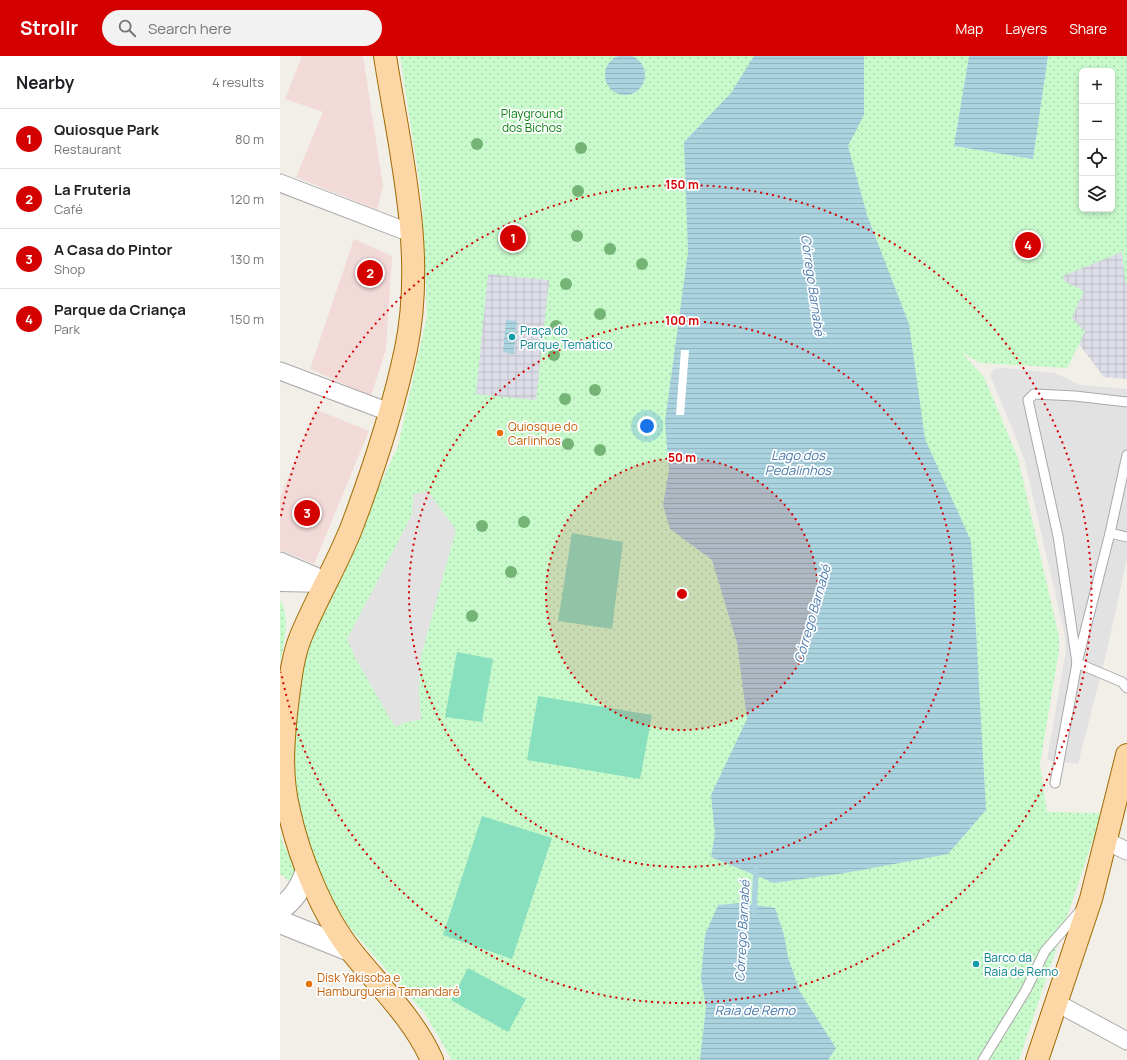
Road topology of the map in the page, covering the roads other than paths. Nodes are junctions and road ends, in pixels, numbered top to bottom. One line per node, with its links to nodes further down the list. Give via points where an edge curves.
1 (385, 56): 3 (main road)
2 (280, 183): 3 (street)
3 (413, 234): 6 (main road, via 414,282 406,347)
4 (280, 371): 6 (street)
5 (1127, 402): 13 (lane, via 1034,394 1028,400 1058,536)
6 (389, 412): 12 (main road, via 375,464 352,526)
7 (1127, 455): 8 (lane)
8 (1110, 533): 9 (lane); 13 (lane)
9 (1127, 537)
10 (280, 561): 12 (street)
11 (280, 580): 12 (street)
12 (326, 581): 19 (main road, via 299,640 290,676 282,760 289,814)
13 (1077, 663): 14 (lane, via 1122,682); 16 (lane)
14 (1127, 688)
15 (1127, 755): 17 (main road)
16 (1056, 783)
17 (1106, 841): 18 (street); 20 (main road)
18 (1127, 851)
19 (306, 870): 21 (street, via 293,898); 23 (main road, via 325,910)
20 (1091, 899): 24 (main road); 27 (lane, via 1045,951 1026,990)
21 (280, 909)
22 (280, 922): 23 (street)
23 (350, 950): 26 (main road, via 409,1021)
24 (1057, 1003): 25 (street); 28 (main road)
25 (1127, 1041)
26 (432, 1060)
27 (983, 1060)
28 (1037, 1060)

